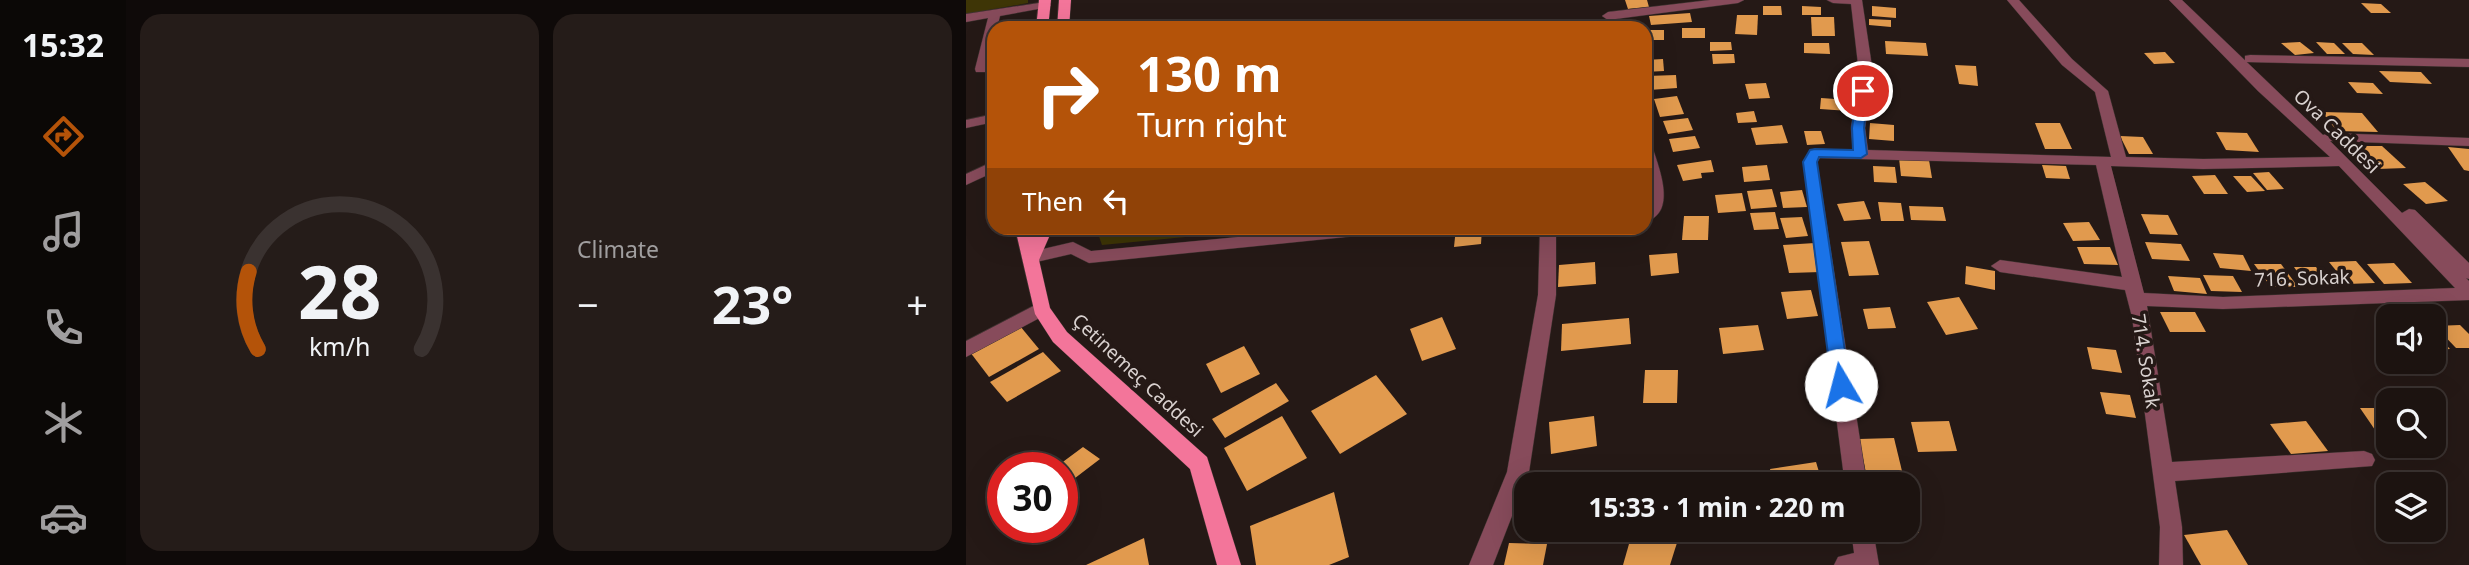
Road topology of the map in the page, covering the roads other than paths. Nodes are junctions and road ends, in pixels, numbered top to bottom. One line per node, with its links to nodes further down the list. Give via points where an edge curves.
1 (1065, 0): 15 (main road)
2 (1601, 0): 16 (street)
3 (1738, 0): 8 (street)
4 (1833, 0): 9 (street)
5 (2013, 0): 27 (street, 714. Sokak, via 2067,61 2101,91)
6 (2175, 0): 28 (street, Ova Caddesi)
7 (2187, 0): 19 (street, Ova Caddesi)
8 (1711, 1): 17 (street)
9 (1856, 1): 26 (street, via 1866,73 1858,128)
10 (1045, 3): 11 (street); 14 (main road)
11 (995, 14): 12 (street); 13 (street)
12 (966, 18)
13 (993, 21)
14 (1043, 21)
15 (1064, 21)
16 (1610, 21)
17 (1615, 21)
18 (987, 45): 21 (street)
19 (2250, 59): 20 (street); 24 (street, Ova Caddesi)
20 (2469, 63)
21 (981, 69)
22 (987, 120): 23 (street)
23 (966, 124)
24 (2329, 137): 25 (street); 39 (street, Ova Caddesi)
25 (2469, 142)
26 (1861, 154): 27 (street); 45 (street, via 1815,153 1810,162)
27 (2111, 161): 28 (street); 40 (street, 714. Sokak)
28 (2343, 161): 41 (street, Ova Caddesi)
29 (987, 170): 31 (street)
30 (1652, 170): 32 (street, via 1656,184)
31 (966, 180)
32 (1652, 210)
33 (1025, 235): 37 (main road, Çetinemeç Caddesi)
34 (1042, 235): 37 (main road)
35 (1314, 235): 37 (street, via 1089,257 1073,248)
36 (1548, 235): 50 (street, via 1547,295 1518,472)
37 (1032, 257): 42 (main road, Çetinemeç Caddesi)
38 (2000, 265): 40 (street, 716. Sokak)
39 (2469, 273)
40 (2135, 292): 41 (street, 716. Sokak, via 2223,303); 46 (street, 714. Sokak)
41 (2469, 293)
42 (1041, 309): 43 (street); 49 (main road, Çetinemeç Caddesi, via 1060,337 1199,464)
43 (966, 349)
44 (2364, 460): 46 (street)
45 (1854, 472)
46 (2163, 472): 51 (street, 714. Sokak)
47 (1861, 542): 48 (street)
48 (1860, 564)
49 (1228, 565)
50 (1481, 565)
51 (2171, 565)

